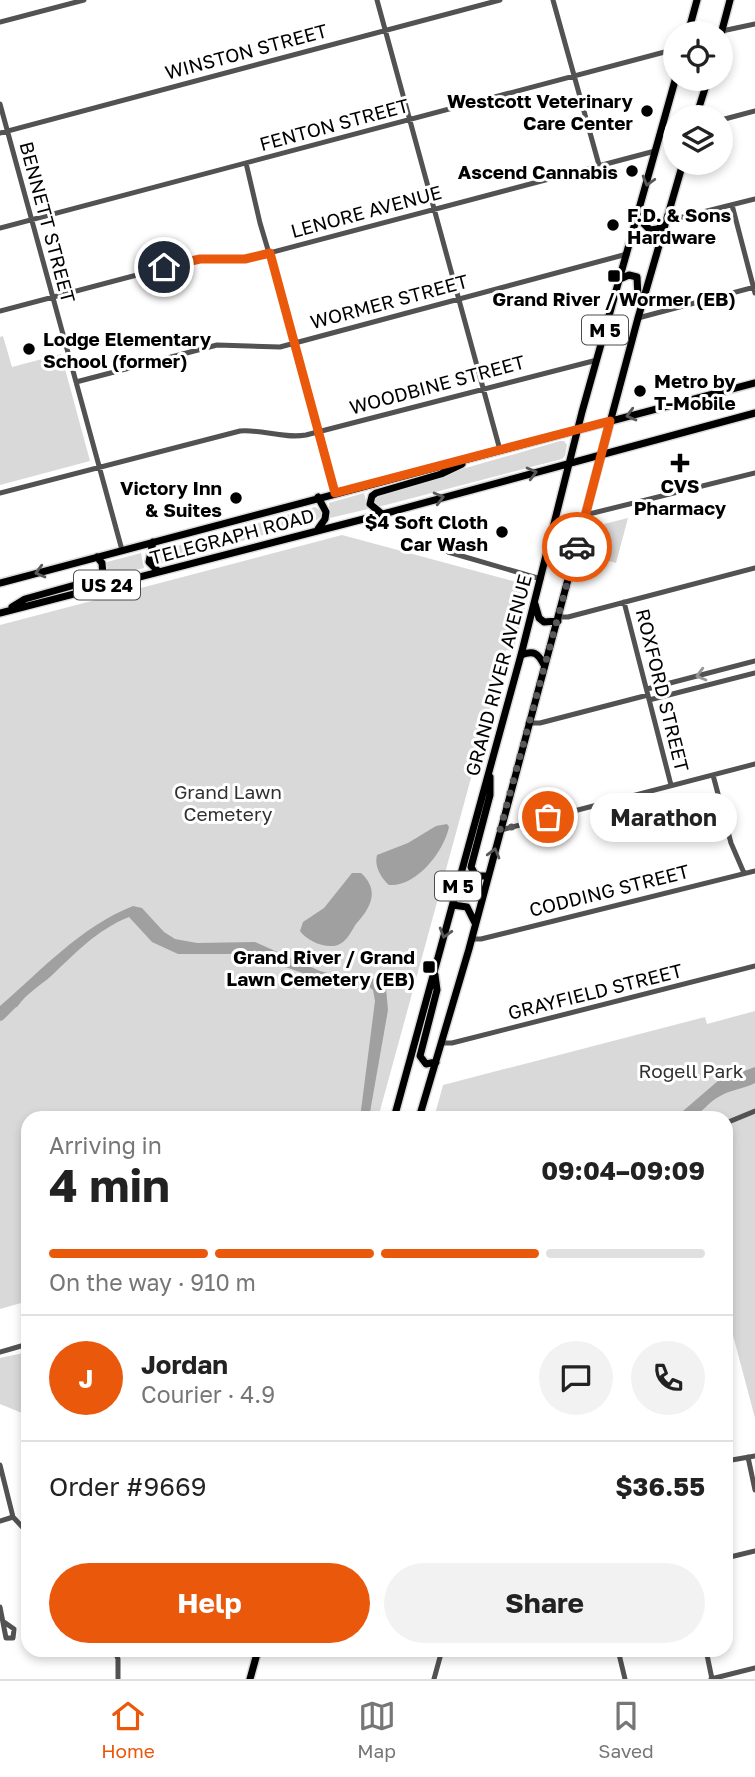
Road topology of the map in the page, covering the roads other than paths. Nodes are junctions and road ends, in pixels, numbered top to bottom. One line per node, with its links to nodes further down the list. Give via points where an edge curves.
1 (84, 0): 9 (street)
2 (377, 0): 12 (street)
3 (500, 0): 12 (street, WINSTON STREET)
4 (553, 0): 14 (street)
5 (697, 0): 7 (main road)
6 (730, 0): 8 (main road)
7 (691, 21)
8 (724, 21)
9 (0, 22)
10 (755, 24): 11 (street)
11 (733, 29)
12 (385, 31): 19 (street); 20 (street, WINSTON STREET)
13 (663, 52): 14 (street, FENTON STREET)
14 (574, 76): 19 (street, FENTON STREET); 24 (street)
15 (672, 91): 22 (main road, GRAND RIVER AVENUE / M 5)
16 (0, 104): 20 (street, BENNETT STREET)
17 (755, 111): 18 (street)
18 (733, 117)
19 (410, 120): 23 (street, FENTON STREET); 28 (street)
20 (7, 131): 21 (street, WINSTON STREET); 30 (street, BENNETT STREET)
21 (0, 133)
22 (656, 151): 24 (street, LENORE AVENUE); 29 (main road, GRAND RIVER AVENUE / M 5, one-way to 29)
23 (246, 163): 30 (street, FENTON STREET); 33 (street)
24 (599, 165): 28 (street, LENORE AVENUE)
25 (680, 175): 31 (main road, M 5)
26 (755, 199): 27 (street)
27 (732, 205): 31 (street); 36 (street)
28 (434, 209): 33 (street, LENORE AVENUE); 38 (street)
29 (639, 211): 31 (main road, via 650,230); 34 (main road, GRAND RIVER AVENUE / M 5)
30 (32, 220): 32 (street, FENTON STREET); 37 (street, BENNETT STREET)
31 (667, 221): 39 (main road, M 5)
32 (0, 229)
33 (270, 253): 37 (street, LENORE AVENUE, via 190,261); 42 (street)
34 (627, 254): 35 (main road, GRAND RIVER AVENUE / M 5); 38 (street, WORMER STREET)
35 (620, 279): 39 (main road, via 637,277); 43 (main road, GRAND RIVER AVENUE / M 5)
36 (754, 289): 41 (street)
37 (53, 297): 40 (street, LENORE AVENUE); 44 (street, BENNETT STREET)
38 (459, 299): 42 (street, WORMER STREET); 46 (street)
39 (642, 303): 41 (main road, M 5)
40 (0, 310)
41 (638, 318): 48 (main road, M 5)
42 (294, 343): 44 (street, WORMER STREET, via 269,348 217,345); 50 (street)
43 (597, 360): 46 (street, WOODBINE STREET); 49 (main road, GRAND RIVER AVENUE / M 5)
44 (76, 382): 55 (street, BENNETT STREET)
45 (755, 383): 48 (main road, TELEGRAPH ROAD / US 24, one-way to 48)
46 (483, 388): 50 (street, WOODBINE STREET); 51 (street)
47 (755, 413): 52 (main road, TELEGRAPH ROAD / US 24)
48 (610, 421): 49 (main road, TELEGRAPH ROAD / US 24); 52 (main road, M 5)
49 (578, 429): 51 (main road, TELEGRAPH ROAD / US 24); 54 (main road, GRAND RIVER AVENUE / M 5)
50 (319, 432): 55 (street, WOODBINE STREET, via 293,437 240,431); 58 (street)
51 (500, 450): 53 (main road, TELEGRAPH ROAD / US 24)
52 (600, 455): 54 (main road, TELEGRAPH ROAD / US 24); 61 (main road, M 5)
53 (475, 457): 58 (main road, TELEGRAPH ROAD / US 24); 60 (main road, via 441,474 376,493 370,504)
54 (569, 463): 60 (main road, TELEGRAPH ROAD / US 24, one-way to 54); 69 (main road, GRAND RIVER AVENUE / M 5)
55 (99, 467): 57 (street, WOODBINE STREET); 64 (street, BENNETT STREET)
56 (755, 473): 61 (street)
57 (0, 493)
58 (335, 493): 59 (main road, TELEGRAPH ROAD / US 24)
59 (318, 497): 62 (main road, via 326,515); 63 (main road, TELEGRAPH ROAD / US 24)
60 (383, 514): 62 (main road, TELEGRAPH ROAD / US 24)
61 (585, 515): 74 (main road, M 5)
62 (317, 530): 68 (main road, TELEGRAPH ROAD / US 24)
63 (153, 542): 64 (main road, TELEGRAPH ROAD / US 24); 68 (main road, via 149,562)
64 (122, 550): 66 (main road, TELEGRAPH ROAD / US 24)
65 (448, 552): 69 (street)
66 (97, 557): 70 (main road, TELEGRAPH ROAD / US 24, one-way to 70); 73 (main road, via 103,568 100,578 25,599)
67 (755, 568): 71 (street)
68 (158, 571): 73 (main road, TELEGRAPH ROAD / US 24)
69 (541, 579): 72 (main road, GRAND RIVER AVENUE / M 5)
70 (0, 583)
71 (624, 602): 74 (street); 79 (street, ROXFORD STREET)
72 (534, 603): 74 (main road, via 544,622); 75 (main road, GRAND RIVER AVENUE / M 5)
73 (3, 612)
74 (558, 619): 77 (main road, M 5)
75 (521, 655): 77 (main road, via 537,653); 82 (main road, GRAND RIVER AVENUE / M 5)
76 (752, 662): 78 (street); 79 (street, one-way to 79)
77 (544, 665): 80 (main road, M 5)
78 (754, 673): 79 (street)
79 (648, 695): 80 (street); 84 (street, ROXFORD STREET)
80 (528, 723): 85 (main road, M 5)
81 (755, 764): 83 (street)
82 (491, 766): 88 (main road, via 490,795 471,867 476,876); 89 (main road, GRAND RIVER AVENUE / M 5)
83 (713, 775): 84 (street); 87 (street)
84 (671, 785): 85 (street)
85 (500, 830): 88 (main road, M 5, one-way to 85)
86 (755, 871): 87 (street, CODDING STREET)
87 (744, 873): 91 (street, CODDING STREET)
88 (488, 876): 90 (main road, M 5)
89 (453, 905): 90 (main road, via 467,906); 93 (main road, GRAND RIVER AVENUE / M 5, one-way to 93)
90 (475, 924): 91 (main road, M 5)
91 (471, 939): 94 (main road, M 5)
92 (755, 966): 94 (street, GRAYFIELD STREET)
93 (434, 971): 95 (main road, via 437,990 420,1056 426,1064); 96 (main road, GRAND RIVER AVENUE / M 5)
94 (442, 1043): 95 (main road, M 5)
95 (436, 1062): 97 (main road, M 5)
96 (396, 1111)
97 (421, 1111)
98 (755, 1111): 99 (street)
99 (733, 1120)
100 (21, 1347): 101 (street)
101 (0, 1352)
102 (751, 1456): 103 (street); 105 (street)
103 (733, 1460)
104 (0, 1465): 106 (street)
105 (755, 1490)
106 (13, 1517): 107 (street); 108 (street)
107 (0, 1521)
108 (21, 1526)
109 (755, 1551): 110 (street)
110 (733, 1556)
111 (0, 1607): 112 (street)
112 (4, 1622)
113 (117, 1657): 119 (street)
114 (256, 1657): 120 (main road)
115 (440, 1657): 121 (street)
116 (620, 1657): 122 (street)
117 (707, 1657): 123 (street)
118 (755, 1668): 123 (street)
119 (118, 1679)
120 (250, 1679)
121 (434, 1679)
122 (625, 1679)
123 (712, 1679)

